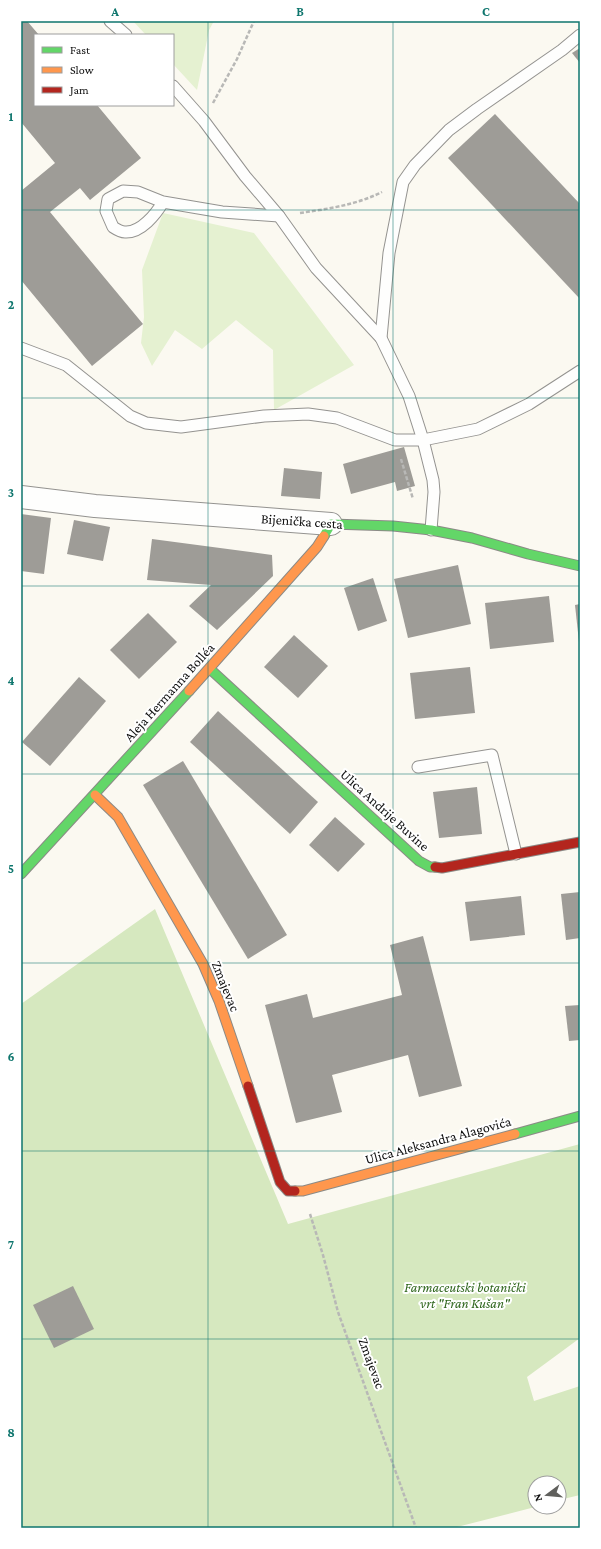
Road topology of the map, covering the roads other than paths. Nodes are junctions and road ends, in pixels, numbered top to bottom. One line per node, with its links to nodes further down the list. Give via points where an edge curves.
1 (110, 21): 2 (lane)
2 (125, 34)
3 (580, 35): 7 (lane, via 450,130 415,165 403,182 389,253)
4 (174, 87): 6 (lane)
5 (163, 202): 5 (lane, via 138,192 123,191 108,199 106,212 113,227 125,232 139,228 154,217); 6 (lane, via 222,212)
6 (279, 216): 7 (lane, via 316,268)
7 (381, 338): 10 (lane, via 409,396)
8 (21, 348): 10 (lane, via 66,365 130,416 146,424 181,427 264,416 308,414 337,418 395,440)
9 (580, 371): 10 (lane, via 529,404 478,429)
10 (423, 440): 13 (lane, via 433,480)
11 (21, 497): 12 (street, Bijenička cesta, via 95,506)
12 (331, 524): 13 (street, Bijenička cesta); 15 (street, Aleja Hermanna Bolléa, via 317,547)
13 (431, 530): 14 (street, Bijenička cesta)
14 (580, 566)
15 (210, 669): 17 (street, Aleja Hermanna Bolléa); 19 (street, Ulica Andrije Buvine, via 419,861 430,867 442,868)
16 (418, 767): 19 (lane, via 492,755)
17 (95, 795): 20 (street, Aleja Hermanna Bolléa); 22 (street, Zmajevac, via 118,817 203,964 219,1001 280,1182 288,1191)
18 (580, 842): 19 (street, Ulica Andrije Buvine)
19 (516, 854)
20 (21, 874)
21 (580, 1116): 22 (street, Ulica Aleksandra Alagovića)
22 (303, 1191)

